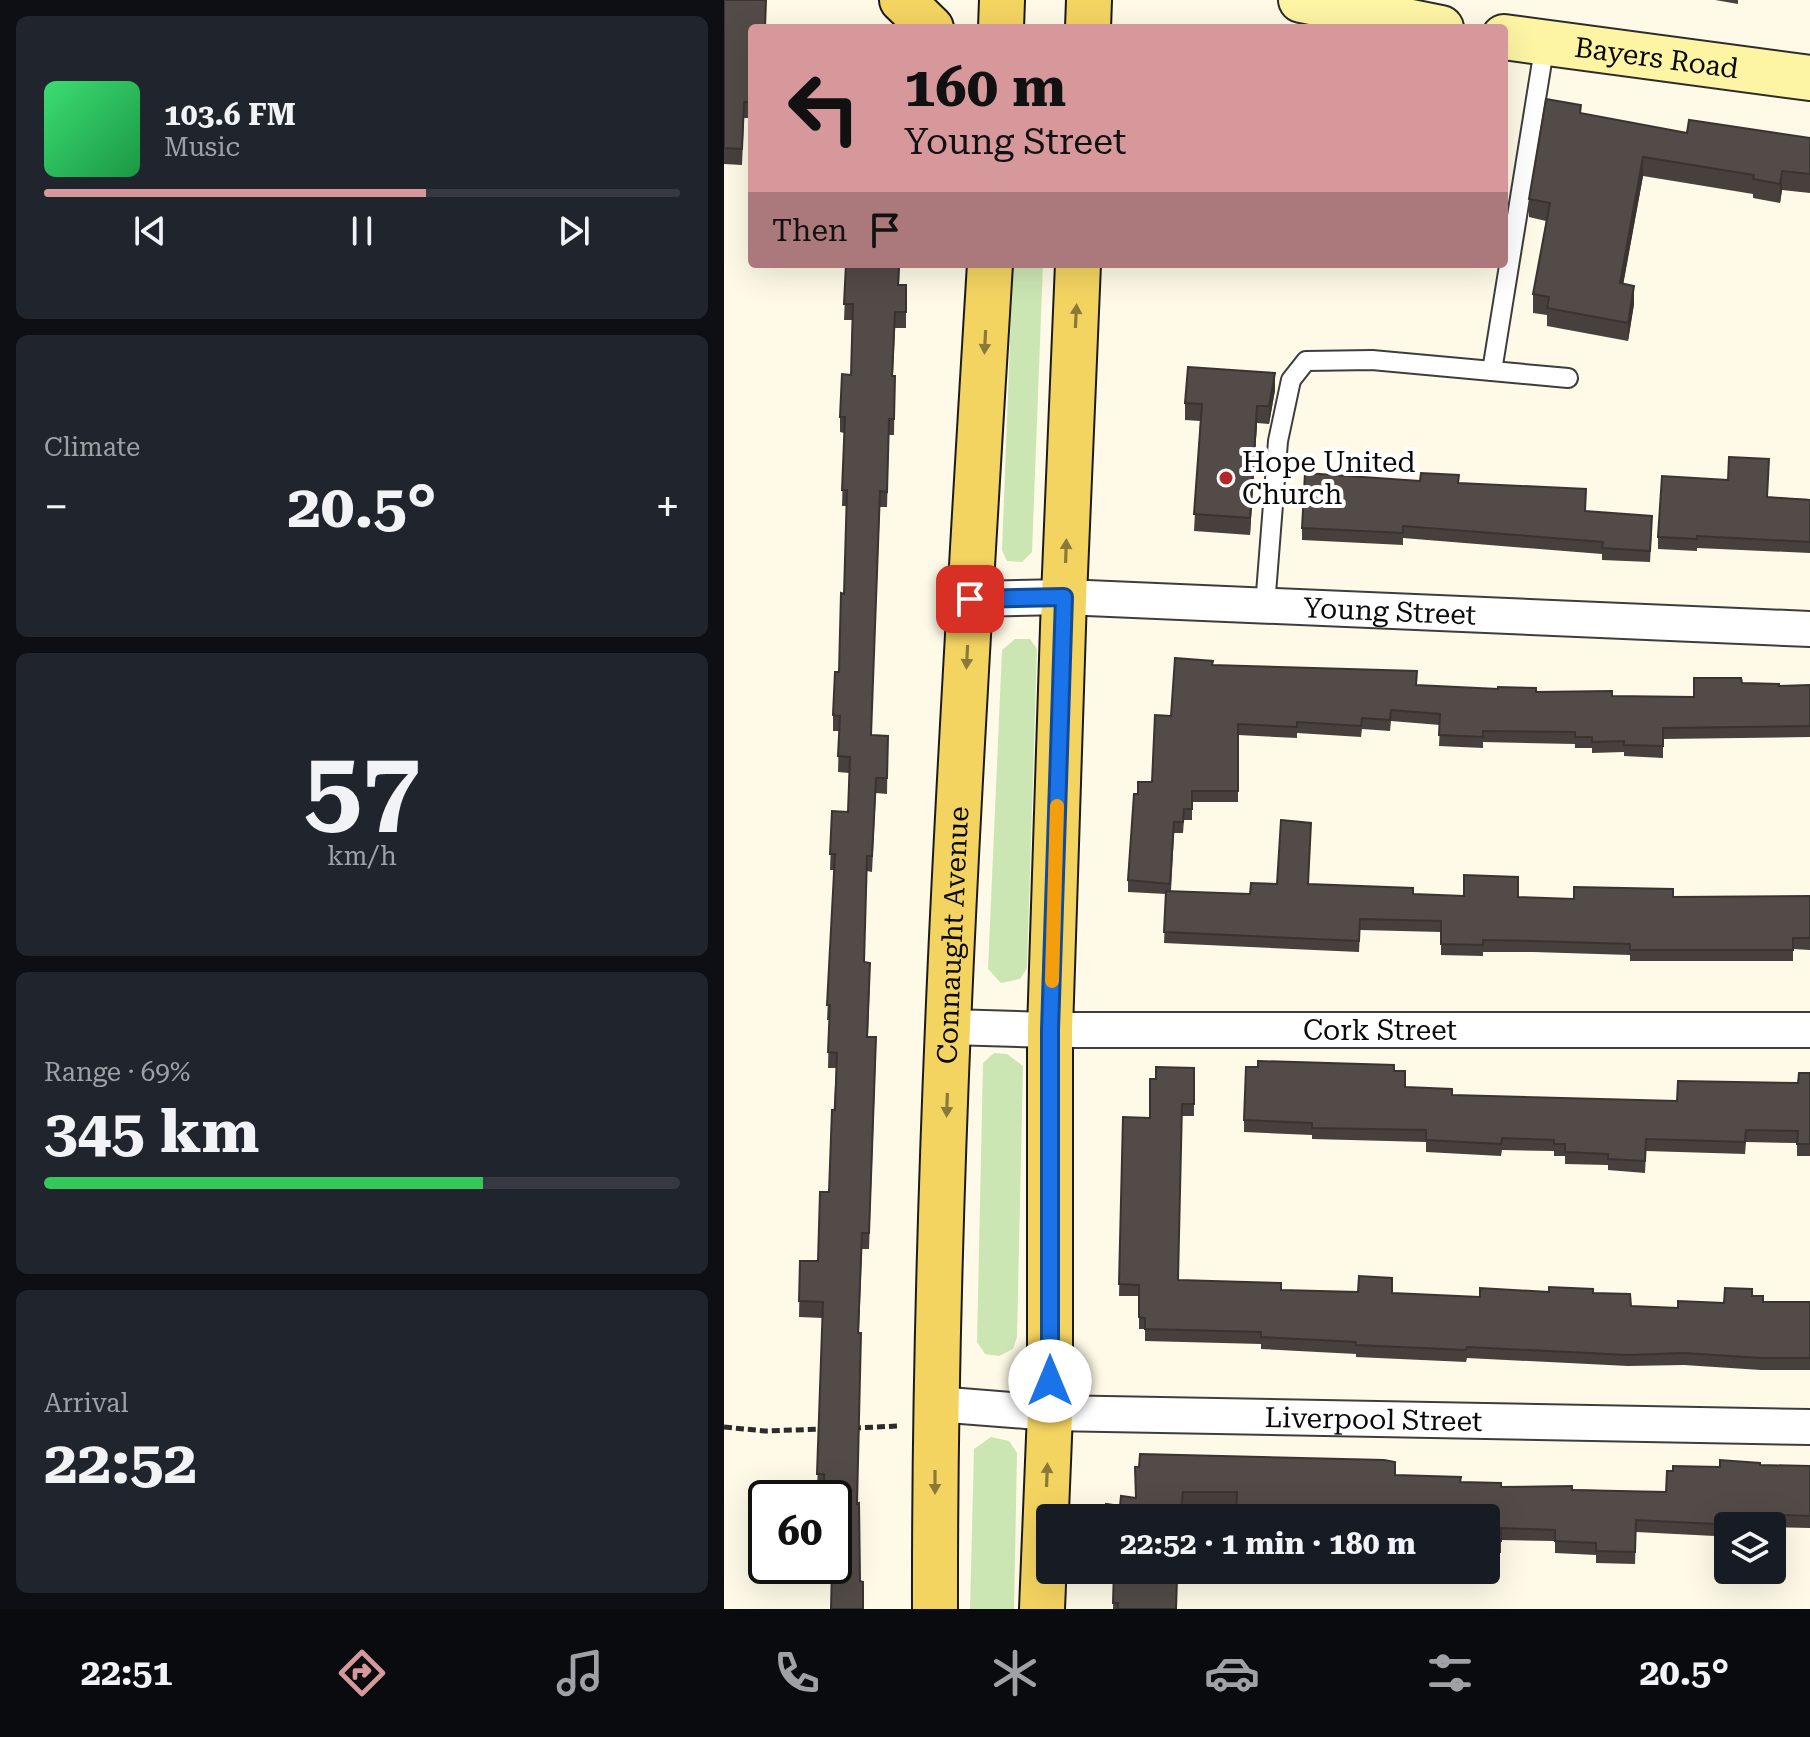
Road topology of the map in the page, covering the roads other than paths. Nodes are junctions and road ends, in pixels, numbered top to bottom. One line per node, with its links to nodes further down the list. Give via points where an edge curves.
1 (902, 0): 5 (main road)
2 (1002, 0): 6 (main road)
3 (1089, 0): 7 (main road)
4 (1301, 0): 8 (main road)
5 (927, 24)
6 (1001, 24)
7 (1088, 24)
8 (1419, 24)
9 (1524, 40): 10 (main road, Bayers Road); 11 (lane)
10 (1810, 78)
11 (1508, 206)
12 (990, 268): 18 (main road, Connaught Avenue, one-way to 18)
13 (1078, 268): 17 (main road, one-way to 13)
14 (1502, 268): 15 (lane)
15 (1492, 371): 16 (lane); 19 (lane, via 1372,360 1306,361 1291,380 1278,441)
16 (1568, 378)
17 (1064, 597): 18 (street, Young Street); 19 (street, Young Street); 22 (main road)
18 (970, 599): 21 (main road, Connaught Avenue, one-way to 21)
19 (1265, 606): 20 (street, Young Street)
20 (1810, 629)
21 (950, 1027): 22 (street, Cork Street); 25 (main road, Connaught Avenue, one-way to 25)
22 (1050, 1030): 23 (street, Cork Street); 24 (main road)
23 (1810, 1030)
24 (1050, 1413): 25 (street, Liverpool Street); 26 (street, Liverpool Street); 28 (main road, one-way to 24)
25 (922, 1415): 27 (main road, Connaught Avenue, one-way to 27)
26 (1810, 1427)
27 (935, 1609)
28 (1042, 1609)

